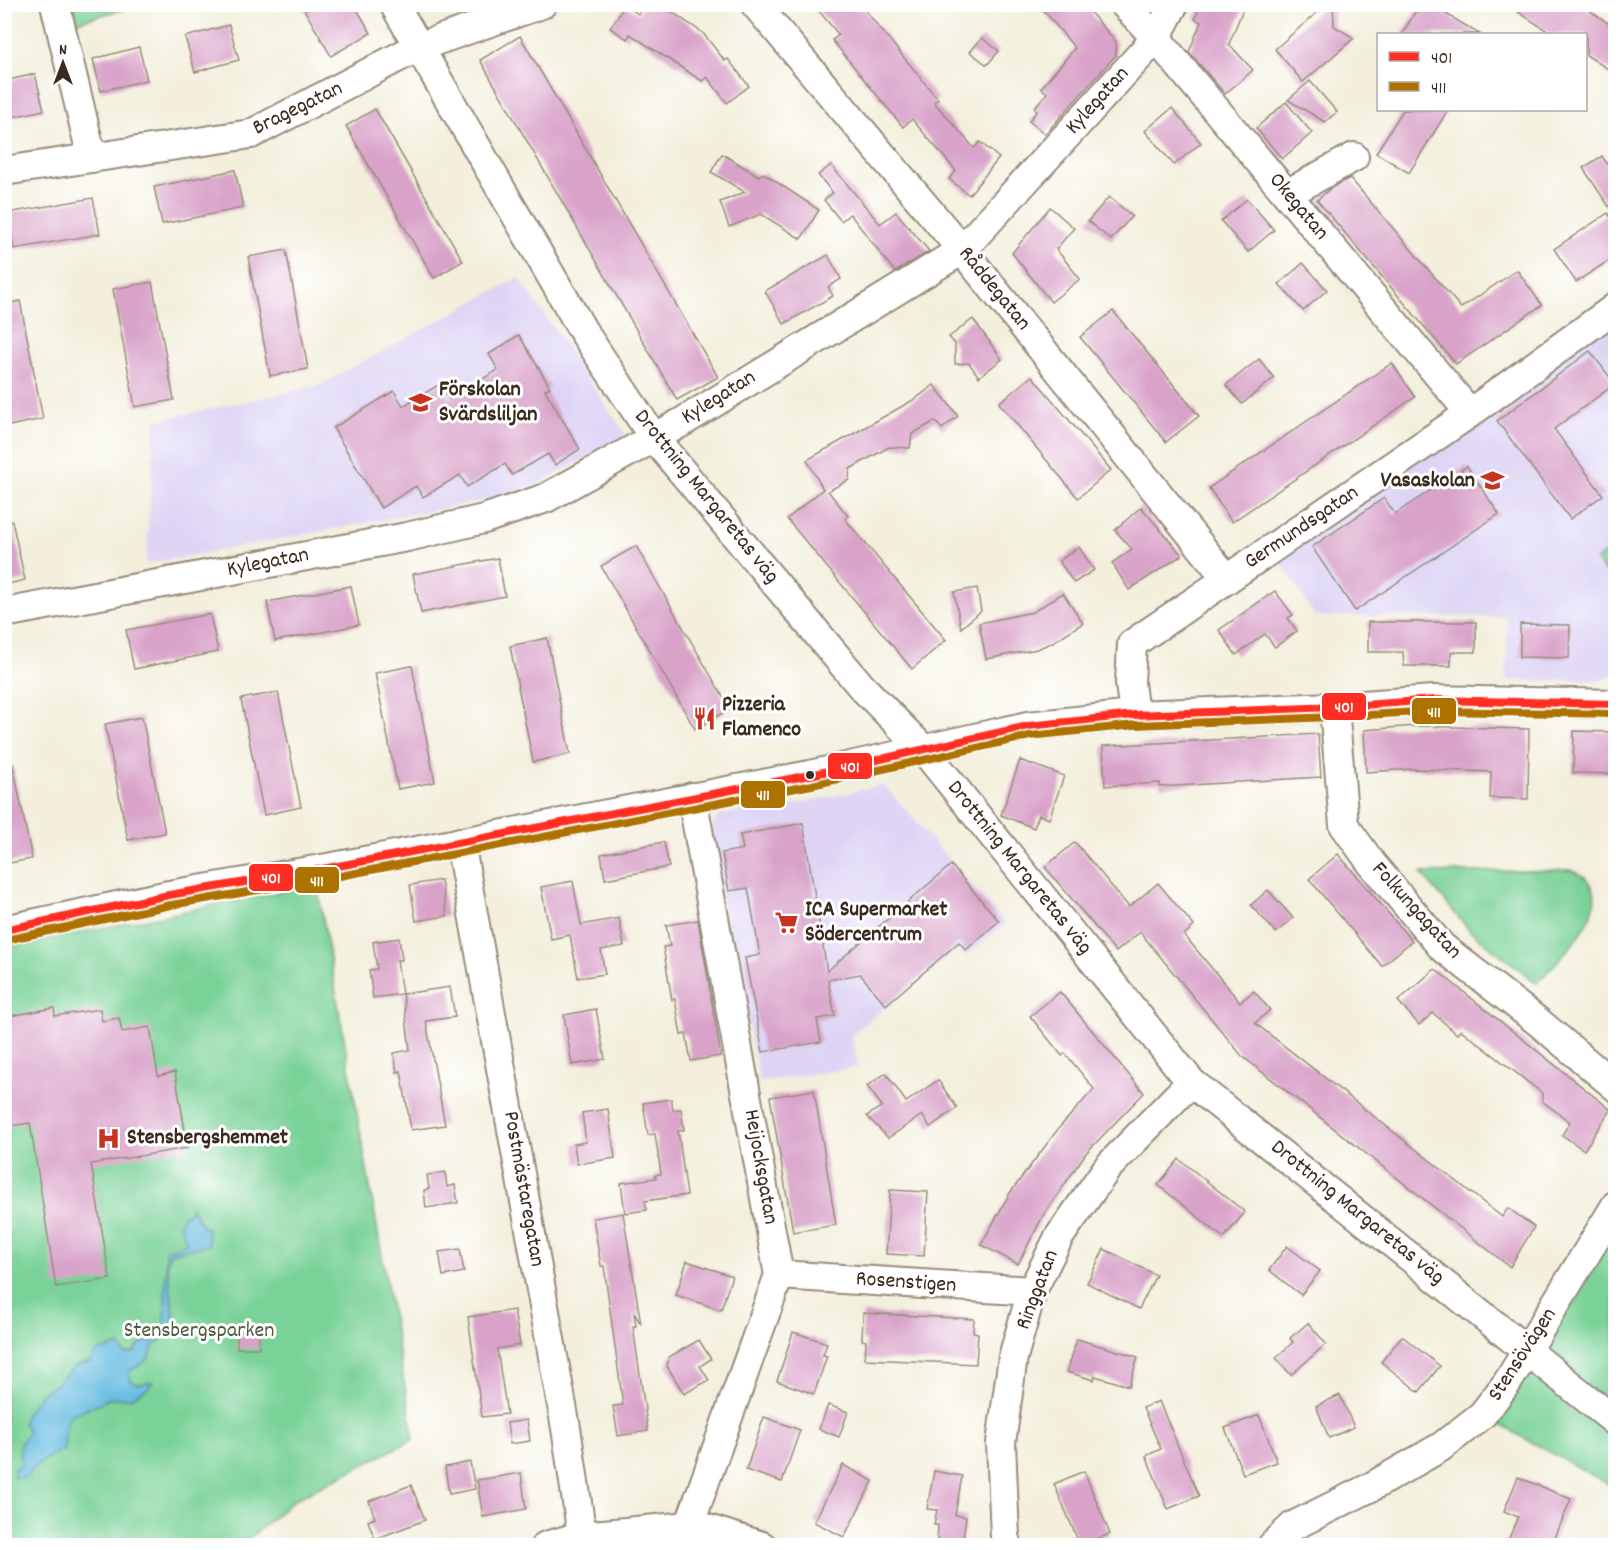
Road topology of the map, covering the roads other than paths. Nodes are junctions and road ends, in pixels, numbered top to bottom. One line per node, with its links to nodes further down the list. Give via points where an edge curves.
1 (56, 4): 10 (street)
2 (394, 4): 8 (street, Drottning Margaretas väg)
3 (542, 4): 8 (street, Bragegatan)
4 (755, 4): 13 (street, Råddegatan)
5 (1124, 4): 7 (street, Okegatan)
6 (1174, 4): 7 (street, Kylegatan)
7 (1156, 38): 12 (street, Okegatan); 13 (street, Kylegatan)
8 (418, 47): 10 (street, Bragegatan, via 251,134); 16 (street, Drottning Margaretas väg, via 583,330)
9 (1354, 157): 12 (street)
10 (92, 158): 11 (street, Bragegatan)
11 (4, 171)
12 (1287, 194): 15 (street, Okegatan)
13 (962, 250): 16 (street, Kylegatan); 17 (street, Råddegatan)
14 (1616, 307): 15 (street, Germundsgatan)
15 (1470, 412): 17 (street, Germundsgatan)
16 (654, 438): 18 (street, Kylegatan, via 546,498 484,519); 22 (street, Drottning Margaretas väg, via 861,686)
17 (1227, 579): 21 (street, Germundsgatan, via 1132,645 1130,683)
18 (4, 613)
19 (1616, 704): 20 (street, via 1434,700)
20 (1334, 707): 21 (street); 27 (street, Folkungagatan, via 1344,825 1372,864 1442,947)
21 (1134, 715): 22 (street, via 1028,726)
22 (924, 750): 23 (street); 26 (street, Drottning Margaretas väg)
23 (692, 797): 24 (street); 29 (street, Heijocksgatan)
24 (460, 842): 25 (street); 34 (street, Postmästaregatan)
25 (4, 930)
26 (1191, 1082): 30 (street, Ringgatan, via 1108,1167 1059,1237); 31 (street, Drottning Margaretas väg)
27 (1616, 1088)
28 (1616, 1205): 31 (street, Stensövägen)
29 (779, 1275): 30 (street, Rosenstigen); 33 (street, Heijocksgatan)
30 (1032, 1292): 37 (street, Ringgatan, via 1013,1357 1001,1443)
31 (1528, 1350): 32 (street, Drottning Margaretas väg); 38 (street, Stensövägen, via 1482,1415 1441,1447 1293,1526)
32 (1616, 1422)
33 (690, 1526): 34 (street); 36 (street)
34 (582, 1536): 35 (street)
35 (546, 1545)
36 (762, 1545)
37 (1008, 1545)
38 (1272, 1545)

